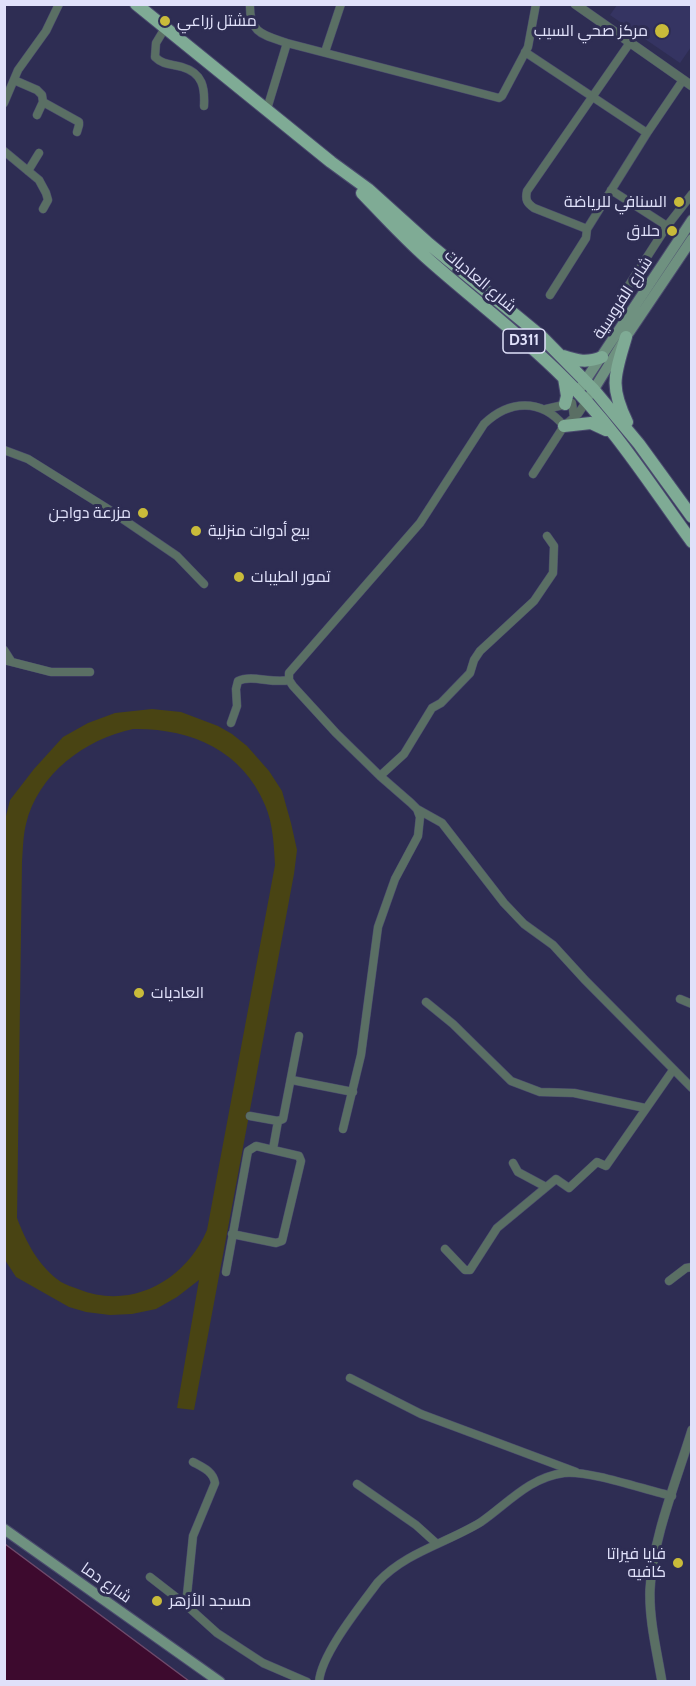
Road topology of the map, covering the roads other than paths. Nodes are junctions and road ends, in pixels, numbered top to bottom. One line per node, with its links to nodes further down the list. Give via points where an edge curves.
1 (59, 4): 12 (street)
2 (136, 4): 7 (main road, شارع العاديات / D311)
3 (250, 4): 8 (street, via 254,28)
4 (341, 4): 10 (street)
5 (536, 4): 11 (street)
6 (575, 4): 9 (street)
7 (165, 28): 17 (street, via 156,43 155,57 198,78 205,88); 18 (main road, شارع العاديات / D311)
8 (287, 44): 10 (street); 18 (street)
9 (629, 44): 13 (street); 14 (street)
10 (325, 52): 11 (street, via 499,98)
11 (525, 52): 14 (street)
12 (14, 80): 15 (street, via 40,92); 16 (street)
13 (687, 83): 21 (street)
14 (591, 98): 21 (street); 31 (street, via 525,198 534,208)
15 (43, 102): 19 (street); 20 (street, via 78,122)
16 (4, 103)
17 (204, 106)
18 (267, 109): 24 (main road, شارع العاديات / D311)
19 (37, 115)
20 (77, 132)
21 (647, 133): 26 (street)
22 (4, 151): 25 (street)
23 (39, 153): 25 (street)
24 (331, 162): 36 (main road, شارع العاديات / D311, via 368,189); 39 (main road, شارع العاديات / D311, via 412,245 564,377)
25 (28, 171): 28 (street, via 46,193 48,200)
26 (611, 190): 30 (street); 31 (street)
27 (692, 194): 30 (street)
28 (43, 209)
29 (692, 220): 37 (main road, شارع الفروسية)
30 (667, 226): 33 (street)
31 (587, 229): 34 (street, via 586,238)
32 (692, 239): 35 (main road, شارع الفروسية)
33 (627, 288)
34 (550, 295)
35 (626, 337): 38 (main road, شارع الفروسية); 45 (main road, via 616,371 615,392)
36 (562, 356): 37 (main road, via 580,362); 38 (main road, شارع العاديات / D311)
37 (602, 357): 38 (main road, شارع الفروسية)
38 (589, 385): 39 (main road, شارع الفروسية); 40 (main road, شارع الفروسية); 45 (main road, شارع العاديات / D311)
39 (572, 400): 40 (main road, شارع العاديات / D311); 41 (street); 42 (street); 43 (street)
40 (586, 402): 42 (street); 44 (main road, شارع العاديات / D311)
41 (546, 409): 43 (street); 55 (street, via 528,405 508,407 484,424 420,523 291,670)
42 (574, 417): 43 (street)
43 (564, 426): 44 (main road, via 591,423); 47 (street)
44 (612, 434): 50 (main road, شارع العاديات / D311)
45 (639, 444): 48 (main road, شارع العاديات / D311)
46 (4, 450): 51 (street, via 28,459 108,509 177,556)
47 (532, 474)
48 (692, 517)
49 (547, 536): 57 (street, via 554,546 553,574 528,607 480,651 470,673 432,708 404,754)
50 (692, 542)
51 (204, 584)
52 (4, 650): 53 (street)
53 (8, 661): 54 (street, via 51,672)
54 (90, 672)
55 (289, 680): 56 (street, via 238,681 237,706); 57 (street)
56 (231, 723)
57 (380, 776): 58 (street)
58 (417, 809): 63 (street, via 442,823 504,903 553,945); 66 (street, via 418,836 395,879 378,927 361,1055)
59 (680, 999): 61 (street)
60 (426, 1002): 67 (street, via 511,1081 540,1092 574,1093)
61 (692, 1004)
62 (299, 1036): 64 (street)
63 (673, 1070): 65 (street); 67 (street)
64 (292, 1080): 66 (street); 69 (street, via 283,1119)
65 (692, 1088)
66 (352, 1092): 70 (street)
67 (645, 1108): 73 (street, via 606,1166 597,1162 569,1188 556,1179)
68 (250, 1116): 69 (street)
69 (278, 1121): 71 (street)
70 (343, 1129)
71 (273, 1149): 74 (street, via 256,1146 248,1151); 74 (street, via 299,1155 301,1159 282,1241)
72 (513, 1163): 73 (street, via 518,1172)
73 (546, 1187): 75 (street, via 497,1228 471,1270 465,1270)
74 (232, 1234): 77 (street)
75 (444, 1249)
76 (692, 1267): 78 (street)
77 (226, 1272)
78 (669, 1281)
79 (350, 1378): 82 (street, via 421,1414)
80 (692, 1430): 84 (street)
81 (193, 1462): 88 (street, via 210,1472 215,1483 193,1536)
82 (580, 1473): 84 (street); 86 (street, via 564,1473 537,1482 481,1521)
83 (357, 1484): 86 (street)
84 (672, 1496): 92 (street, via 656,1548 650,1591)
85 (4, 1529): 89 (main road, شارع دما)
86 (437, 1544): 91 (street, via 399,1564 378,1582 328,1654)
87 (150, 1577): 88 (street)
88 (186, 1605): 90 (street, via 216,1633 263,1663)
89 (220, 1682)
90 (307, 1682)
91 (319, 1682)
92 (662, 1682)

